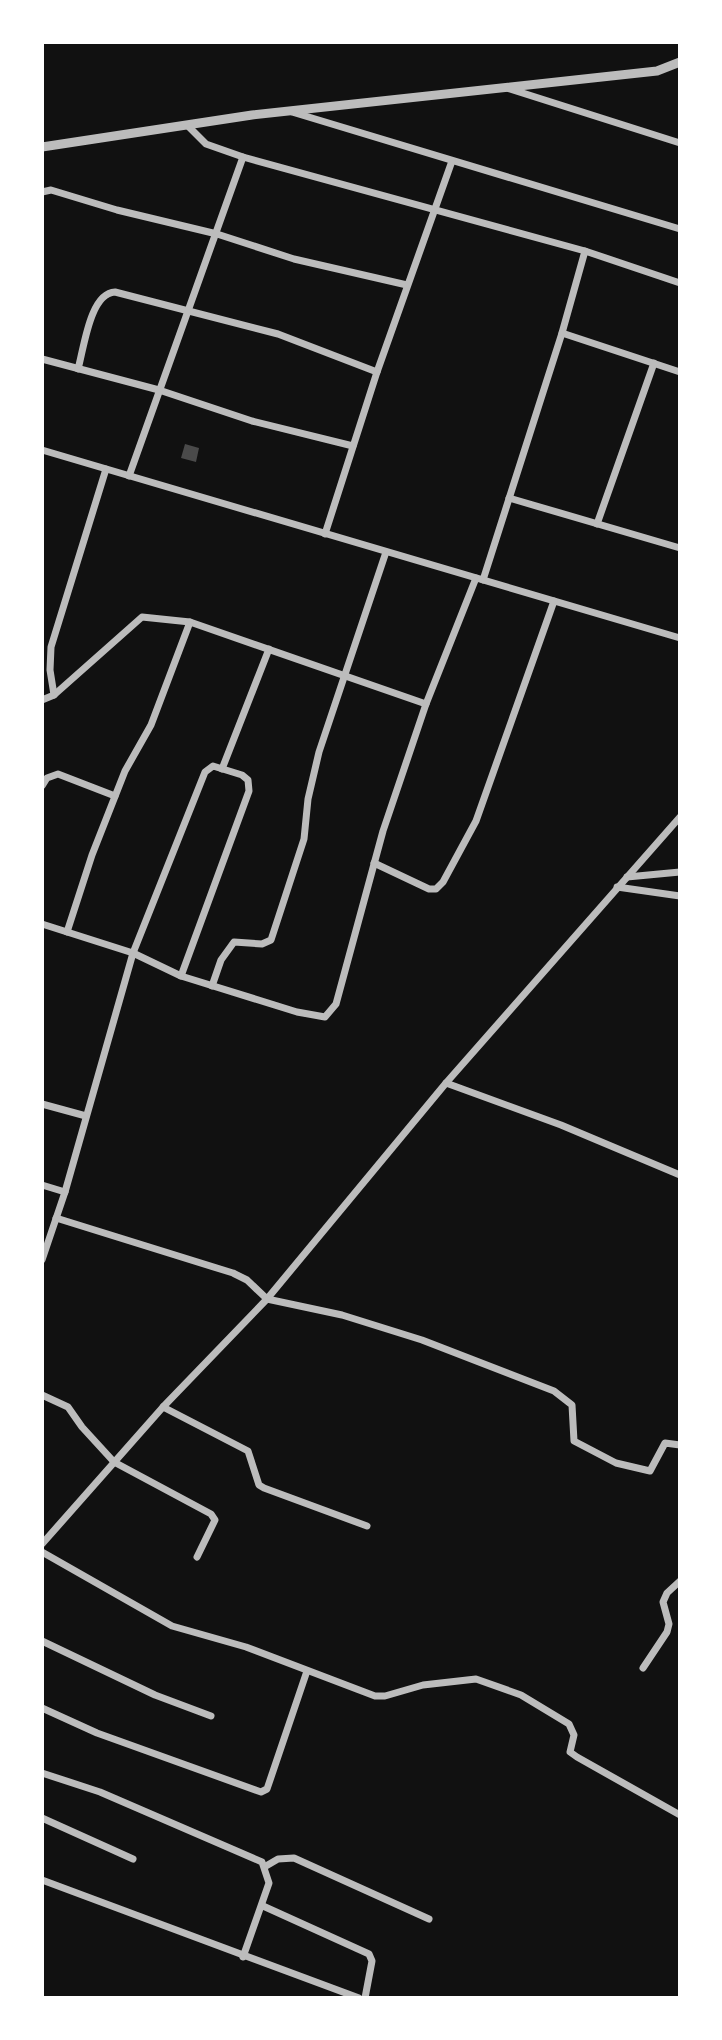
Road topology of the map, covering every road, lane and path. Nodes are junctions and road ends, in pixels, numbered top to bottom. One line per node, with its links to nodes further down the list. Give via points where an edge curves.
1 (680, 62): 2 (street, via 657,71)
2 (506, 87): 3 (street); 5 (street)
3 (289, 111): 4 (street); 8 (street)
4 (187, 125): 6 (street); 7 (street, via 206,144)
5 (680, 143)
6 (42, 147)
7 (243, 157): 10 (street); 13 (street)
8 (452, 161): 10 (street); 12 (street)
9 (42, 192): 13 (street, via 51,190)
10 (434, 209): 14 (street); 16 (street)
11 (680, 220): 12 (street)
12 (679, 229)
13 (217, 234): 16 (street, via 294,259); 17 (street)
14 (585, 251): 15 (street); 18 (street)
15 (680, 283)
16 (407, 285): 22 (street)
17 (187, 311): 21 (street, via 108,293 97,301); 22 (street, via 278,334); 24 (street)
18 (562, 333): 20 (street); 29 (street)
19 (42, 359): 21 (street)
20 (654, 363): 23 (street); 30 (street)
21 (78, 369): 24 (street)
22 (377, 372): 25 (street)
23 (680, 372)
24 (159, 390): 25 (street, via 252,421); 28 (street)
25 (354, 446): 31 (street)
26 (42, 450): 27 (street)
27 (106, 469): 28 (street); 38 (street)
28 (129, 476): 31 (street)
29 (509, 498): 30 (street); 34 (street)
30 (597, 524): 32 (street)
31 (325, 534): 33 (street)
32 (680, 548)
33 (386, 552): 34 (street); 40 (street)
34 (480, 579): 35 (street); 43 (street)
35 (554, 601): 37 (street); 48 (street, via 476,821 443,883 429,889)
36 (190, 622): 39 (street); 41 (street, via 142,617); 46 (street, via 151,725)
37 (680, 638)
38 (46, 646): 41 (street)
39 (269, 649): 40 (street); 44 (street)
40 (347, 675): 43 (street); 57 (street, via 319,752 304,839 271,940 262,944 234,942 221,960)
41 (54, 695): 42 (street)
42 (42, 700)
43 (426, 704): 48 (street)
44 (222, 769): 55 (street, via 213,766 205,772); 56 (street, via 246,777 249,791)
45 (42, 786): 46 (street, via 58,774)
46 (115, 796): 54 (street)
47 (680, 817): 50 (street)
48 (374, 863): 57 (street, via 331,1012 320,1017)
49 (680, 872): 50 (street)
50 (626, 877): 51 (street)
51 (617, 887): 52 (street); 58 (street)
52 (680, 896)
53 (42, 924): 54 (street)
54 (67, 932): 55 (street)
55 (134, 953): 56 (street); 60 (street)
56 (181, 976): 57 (street)
57 (212, 986)
58 (446, 1083): 61 (street); 66 (street)
59 (42, 1104): 60 (street)
60 (86, 1116): 63 (street)
61 (680, 1175)
62 (42, 1185): 63 (street)
63 (65, 1192): 64 (street)
64 (56, 1218): 65 (street); 66 (street, via 233,1273)
65 (42, 1260)
66 (267, 1299): 68 (street); 69 (street, via 342,1315 422,1340 554,1391 572,1405 574,1441 616,1463 650,1471 665,1443)
67 (42, 1395): 70 (street, via 68,1407)
68 (163, 1407): 70 (street); 71 (street, via 247,1451 264,1488)
69 (680, 1445)
70 (114, 1462): 72 (street); 74 (street, via 214,1517)
71 (367, 1526)
72 (42, 1544)
73 (42, 1552): 78 (street, via 172,1626)
74 (197, 1557)
75 (680, 1581): 77 (street, via 663,1602 667,1632)
76 (42, 1640): 80 (street, via 155,1695)
77 (643, 1668)
78 (307, 1671): 79 (street, via 267,1789 261,1792 97,1733); 82 (street, via 375,1696 465,1679 521,1695 569,1724 574,1735 570,1752)
79 (42, 1708)
80 (211, 1716)
81 (42, 1773): 85 (street, via 100,1792)
82 (680, 1815)
83 (42, 1818): 84 (street)
84 (133, 1859)
85 (266, 1866): 87 (street, via 269,1883); 88 (street, via 278,1859 295,1858)
86 (42, 1880): 89 (street)
87 (263, 1906): 89 (street); 91 (street, via 369,1954 372,1961)
88 (429, 1919)
89 (243, 1956): 90 (street)
90 (359, 1998)
91 (365, 1998)

